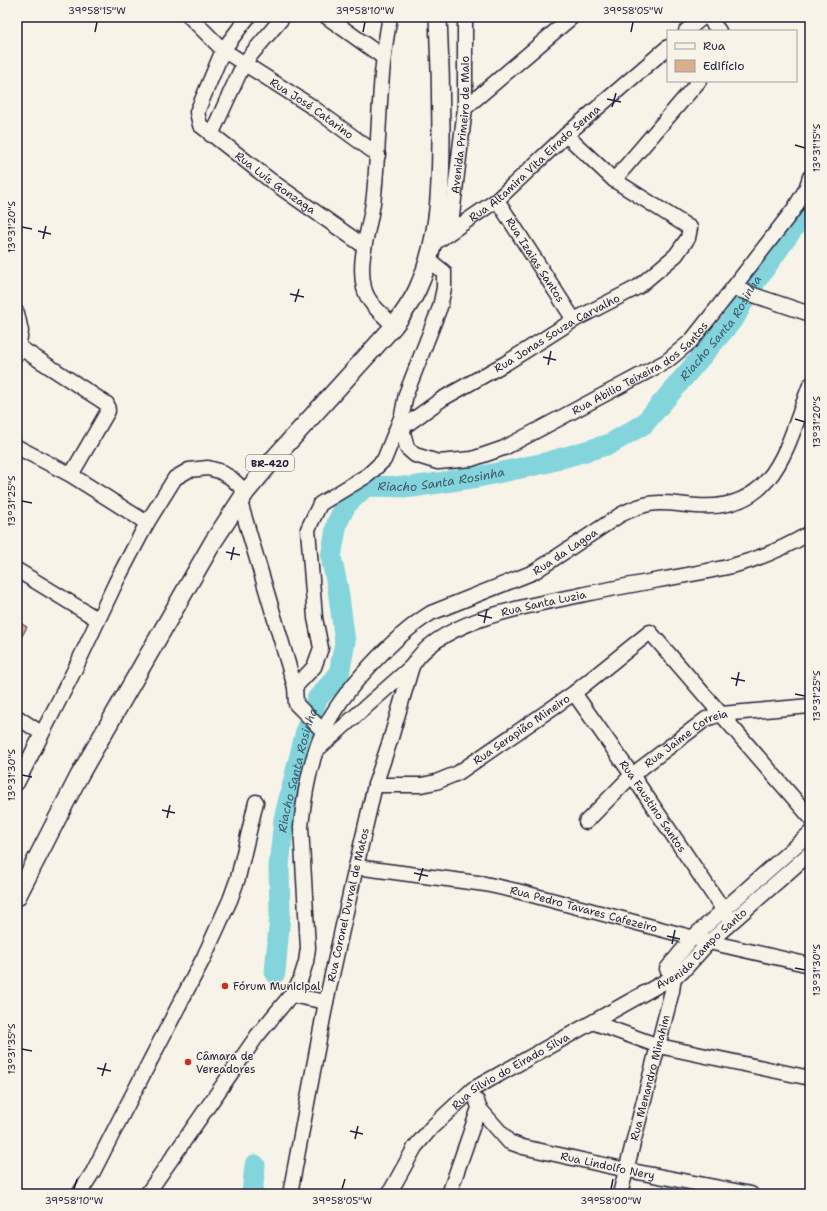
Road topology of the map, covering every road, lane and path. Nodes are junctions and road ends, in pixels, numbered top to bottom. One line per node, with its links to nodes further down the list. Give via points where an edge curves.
1 (190, 17): 14 (street, Rua José Catarino)
2 (248, 17): 14 (street)
3 (283, 17): 16 (street)
4 (328, 17): 15 (street)
5 (390, 17): 15 (street)
6 (438, 17): 26 (main road, BR-420, via 441,177)
7 (465, 17): 18 (street, Avenida Primeiro de Maio)
8 (572, 17): 18 (street)
9 (702, 17): 11 (street)
10 (708, 17): 12 (street)
11 (687, 30)
12 (718, 30)
13 (667, 48): 20 (street, Rua Altamira Vita Eirado Senna)
14 (223, 50): 16 (street, Rua José Catarino); 19 (street, Rua Luís Gonzaga, via 197,112 200,125)
15 (383, 57): 21 (street)
16 (244, 63): 19 (street); 21 (street, Rua José Catarino, via 311,106)
17 (698, 82): 23 (street)
18 (465, 108): 25 (street, Avenida Primeiro de Maio)
19 (211, 135): 27 (street, Rua Luís Gonzaga)
20 (566, 135): 23 (street); 24 (street, Rua Altamira Vita Eirado Senna)
21 (378, 155): 27 (street, via 374,198)
22 (810, 177): 29 (street, Rua Abilio Teixeira dos Santos, via 794,210)
23 (614, 180): 32 (street, Rua Jonas Souza Carvalho, via 690,228 688,238 676,255 638,287)
24 (497, 200): 25 (street, Rua Altamira Vita Eirado Senna); 32 (street, Rua Izaias Santos)
25 (450, 232): 26 (street, Rua Altamira Vita Eirado Senna)
26 (433, 244): 28 (main road, BR-420)
27 (364, 246): 33 (street, via 362,276 365,290 370,302)
28 (428, 260): 33 (main road, BR-420, via 409,306); 36 (street, via 444,272 444,288 430,334 406,394)
29 (733, 288): 31 (street); 36 (street, Rua Abilio Teixeira dos Santos, via 691,340 667,362 504,448 472,459 438,462 415,455 407,448)
30 (17, 313): 34 (street, via 21,331)
31 (810, 314)
32 (574, 320): 36 (street, Rua Jonas Souza Carvalho, via 506,363)
33 (394, 326): 39 (main road, BR-420, via 277,455)
34 (18, 351): 38 (street, via 107,404 108,411)
35 (810, 385): 50 (street, Rua da Lagoa, via 775,471 753,494 727,505 645,503 620,515 534,572 431,613 398,637 380,656 333,713)
36 (402, 421): 45 (street, via 384,460 368,475 320,504 308,530 315,618 321,648 314,667)
37 (17, 447): 38 (street)
38 (71, 476): 40 (street)
39 (243, 497): 40 (street, via 231,478 219,471 208,468 189,470 175,478); 45 (street); 62 (main road, BR-420, via 213,542 140,668 79,776)
40 (147, 523): 43 (street)
41 (810, 533): 44 (street, Rua Santa Luzia, via 792,544 733,566 502,612 459,627 430,646)
42 (17, 570): 43 (street)
43 (97, 619): 51 (street, via 75,669)
44 (412, 666): 52 (street, Rua Santa Luzia); 55 (street, Rua Coronel Durval de Matos)
45 (295, 687): 50 (street, via 296,704)
46 (574, 693): 48 (street, Rua Serapião Mineiro, via 650,632); 53 (street, Rua Faustino Santos); 55 (street, Rua Serapião Mineiro, via 458,773 421,785)
47 (810, 706): 48 (street, Rua Jaime Correia)
48 (721, 714): 53 (street, Rua Jaime Correia, via 706,719); 57 (street)
49 (17, 717): 51 (street)
50 (323, 731): 52 (street, Rua da Lagoa)
51 (41, 733): 54 (street)
52 (316, 751): 69 (street, Rua da Lagoa, via 301,827 308,948 300,981)
53 (632, 776): 58 (street, Rua Jaime Correia); 63 (street, Rua Faustino Santos)
54 (17, 783)
55 (375, 785): 61 (street, Rua Coronel Durval de Matos)
56 (256, 802): 77 (street, via 238,878 227,907 93,1172)
57 (810, 817)
58 (586, 822)
59 (810, 833): 63 (street, Avenida Campo Santo)
60 (810, 854): 63 (street, Avenida Campo Santo)
61 (356, 866): 64 (street, Rua Pedro Tavares Cafezeiro, via 491,885); 70 (street, Rua Coronel Durval de Matos)
62 (17, 897)
63 (727, 916): 64 (street, Avenida Campo Santo); 65 (street, Avenida Campo Santo)
64 (693, 937): 65 (street, Rua Pedro Tavares Cafezeiro); 66 (street, Avenida Campo Santo)
65 (709, 942): 67 (street, Rua Pedro Tavares Cafezeiro); 68 (street, Avenida Campo Santo, via 682,972)
66 (672, 962): 68 (street, Rua Menandro Minahim)
67 (810, 965)
68 (668, 980): 71 (street, Rua Silvio do Eirado Silva); 72 (street, Rua Menandro Minahim)
69 (291, 995): 70 (street); 78 (street, Rua da Lagoa, via 257,1036)
70 (326, 1002): 79 (street, Rua Coronel Durval de Matos)
71 (594, 1023): 72 (street); 74 (street, Rua Silvio do Eirado Silva)
72 (659, 1046): 73 (street); 76 (street, Rua Menandro Minahim)
73 (810, 1078)
74 (473, 1089): 75 (street); 80 (street, Rua Silvio do Eirado Silva, via 432,1127 416,1148)
75 (479, 1108): 76 (street, Rua Lindolfo Nery, via 509,1142); 81 (street)
76 (627, 1170): 82 (street, Rua Menandro Minahim); 83 (street, Rua Lindolfo Nery)
77 (79, 1194)
78 (147, 1194)
79 (290, 1194)
80 (389, 1194)
81 (449, 1194)
82 (620, 1194)
83 (751, 1194)

